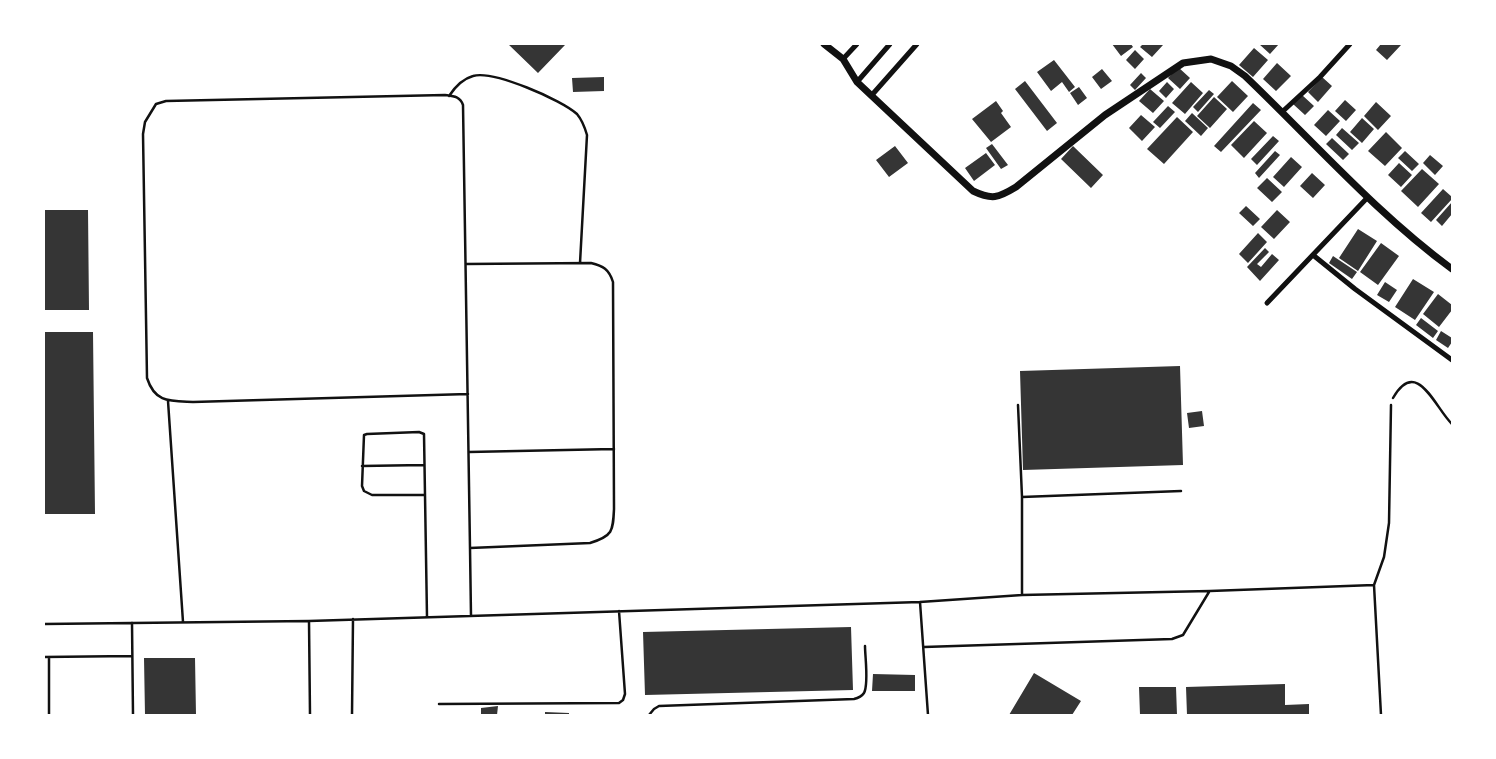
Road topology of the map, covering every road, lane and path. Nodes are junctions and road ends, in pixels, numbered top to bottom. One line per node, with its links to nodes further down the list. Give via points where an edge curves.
1 (824, 44): 6 (street)
2 (857, 44): 6 (street)
3 (890, 44): 7 (street)
4 (917, 44): 9 (street)
5 (1350, 44): 10 (street)
6 (844, 59): 7 (street)
7 (857, 82): 9 (street)
8 (449, 96): 13 (lane, via 457,85 472,76 482,75 526,87 571,109 578,116 585,127 587,144); 14 (lane, via 456,96 463,104); 19 (lane, via 166,101 156,104 143,134 148,378 157,396)
9 (871, 96): 10 (street, via 973,191 986,197 1001,196 1016,187 1105,115 1183,63 1211,59 1231,66)
10 (1282, 112): 11 (street)
11 (1368, 197): 12 (street); 15 (street)
12 (1313, 255): 16 (street); 17 (street)
13 (580, 263): 14 (lane); 23 (lane, via 601,265 614,282)
14 (466, 264): 18 (lane)
15 (1452, 269)
16 (1267, 303)
17 (1452, 360)
18 (468, 394): 19 (lane); 24 (lane)
19 (168, 401): 40 (lane)
20 (1018, 405): 29 (lane)
21 (1391, 405): 22 (path, via 1403,385 1416,382 1432,396); 31 (lane, via 1389,523 1384,557)
22 (1452, 424)
23 (614, 449): 24 (lane); 30 (lane, via 613,527 604,539 590,543)
24 (469, 452): 30 (lane)
25 (424, 465): 26 (lane); 26 (lane, via 423,433 366,434); 28 (lane)
26 (362, 466): 28 (lane, via 362,486 367,493)
27 (1181, 491): 29 (lane)
28 (424, 496): 37 (lane)
29 (1022, 497): 33 (lane)
30 (470, 548): 36 (lane)
31 (1374, 585): 32 (lane); 55 (lane)
32 (1210, 591): 33 (lane); 44 (lane, via 1183,635 1172,640)
33 (1022, 595): 34 (lane)
34 (920, 602): 35 (lane); 44 (lane)
35 (619, 611): 36 (lane); 48 (lane, via 625,694 619,703)
36 (471, 616): 37 (lane)
37 (427, 617): 38 (lane)
38 (353, 619): 39 (lane); 52 (lane)
39 (309, 621): 40 (lane); 51 (lane)
40 (183, 622): 41 (lane)
41 (132, 623): 42 (lane); 45 (lane)
42 (44, 624)
43 (864, 646): 53 (lane, via 866,686 860,697 854,699 658,706)
44 (924, 647): 54 (lane)
45 (132, 656): 47 (lane); 50 (lane)
46 (44, 657): 47 (lane)
47 (49, 657): 49 (lane)
48 (439, 704)
49 (49, 715)
50 (133, 715)
51 (310, 715)
52 (352, 715)
53 (650, 715)
54 (928, 715)
55 (1381, 715)

